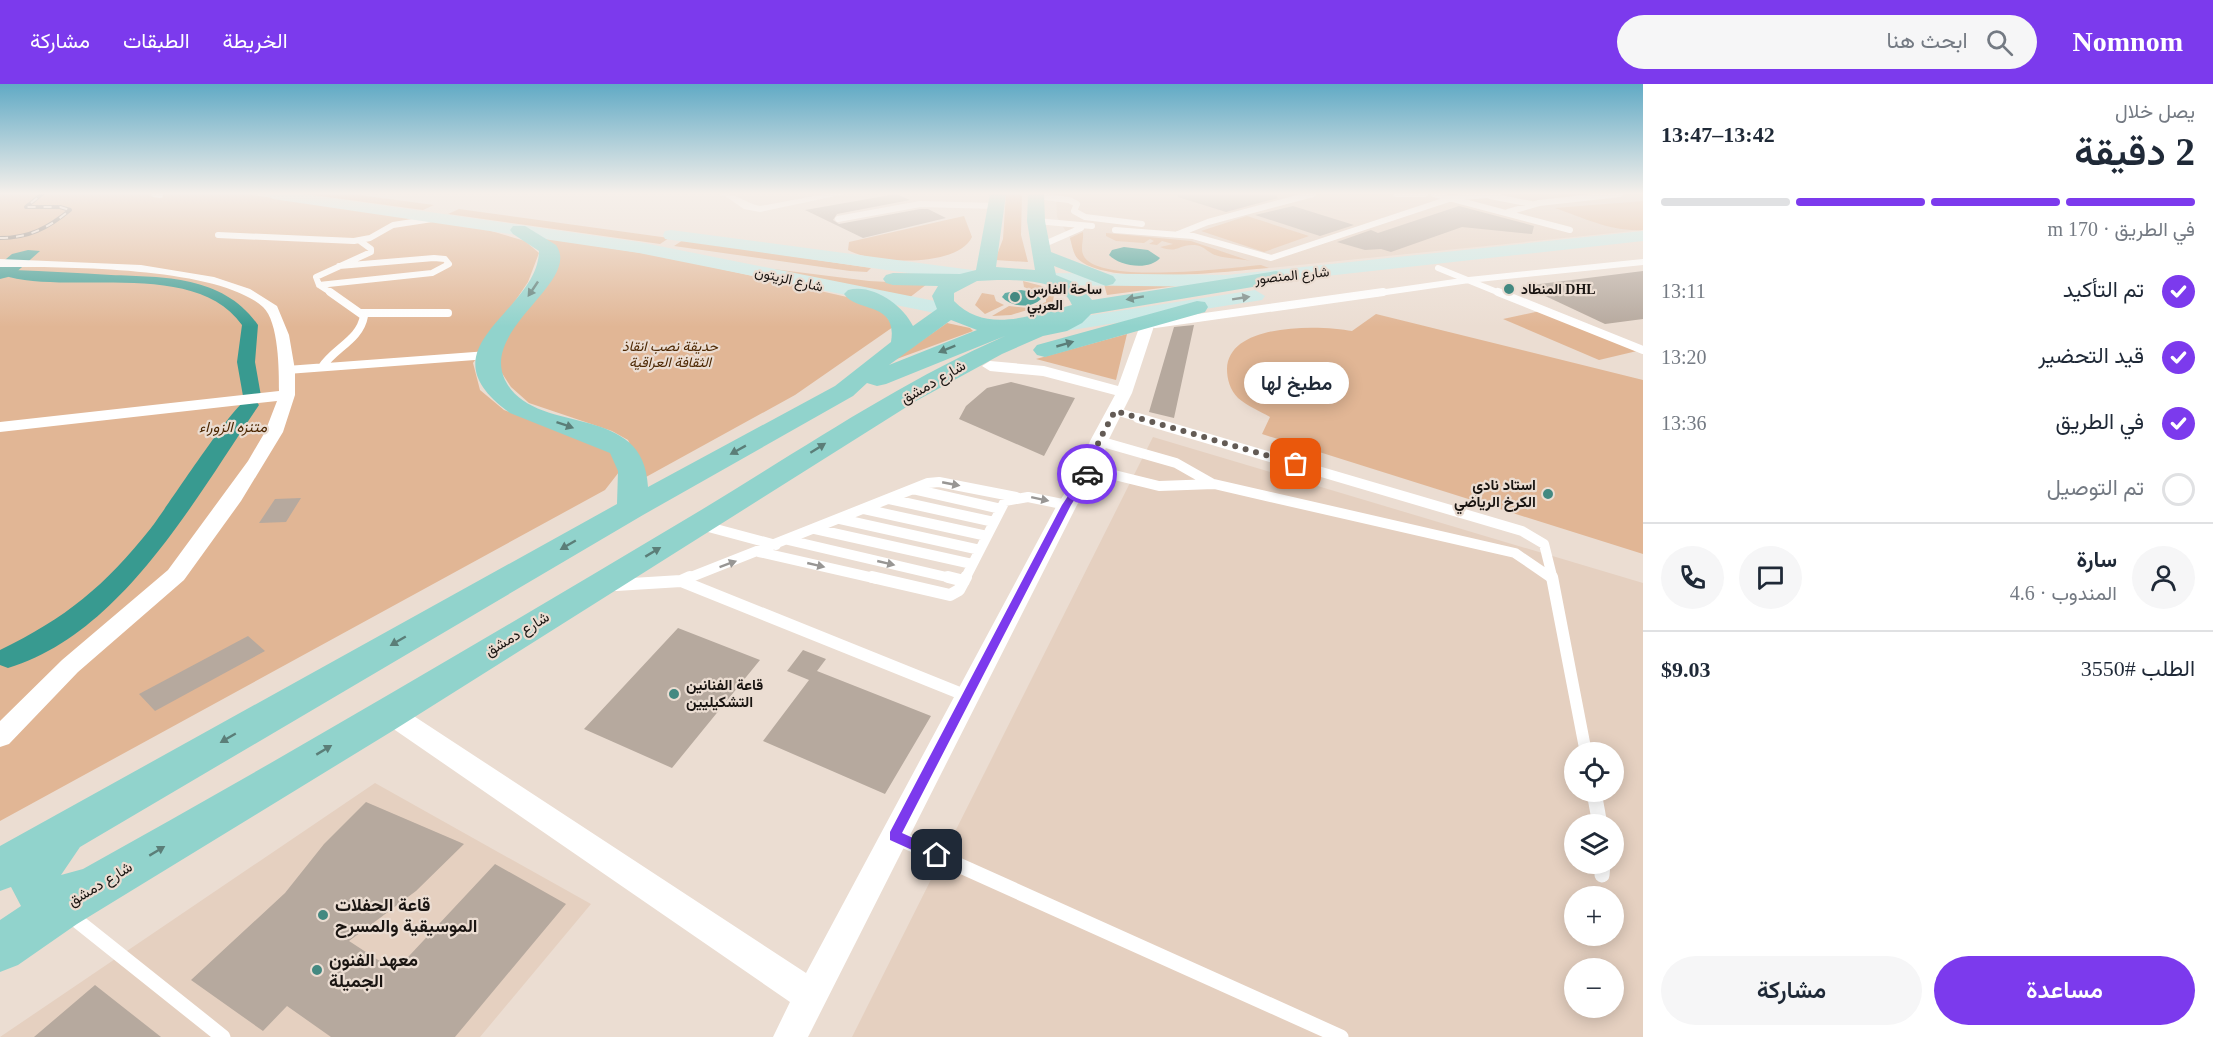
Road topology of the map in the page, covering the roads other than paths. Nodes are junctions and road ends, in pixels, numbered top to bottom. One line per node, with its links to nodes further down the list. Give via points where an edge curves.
1 (300, 238): 13 (lane)
2 (363, 238): 13 (lane)
3 (532, 238): 40 (main road, one-way to 40, via 549,249 549,260 530,294 494,339)
4 (573, 238): 16 (main road, شارع الزيتون)
5 (694, 238): 22 (main road, شارع الزيتون)
6 (991, 238): 14 (main road)
7 (1039, 238): 17 (main road)
8 (1061, 238): 17 (lane)
9 (1067, 238): 17 (lane)
10 (1195, 238): 11 (lane, via 1271,258)
11 (1330, 238)
12 (1621, 238): 25 (main road, شارع المنصور)
13 (360, 241): 20 (lane, via 371,252)
14 (989, 250): 22 (main road, via 959,263); 24 (main road)
15 (1643, 250): 21 (main road, شارع المنصور)
16 (691, 257): 22 (main road); 29 (main road, شارع الزيتون)
17 (1042, 257): 23 (main road); 26 (main road, شارع المنصور); 26 (main road); 31 (main road, via 1083,300)
18 (1643, 262): 27 (lane)
19 (0, 263): 43 (street, via 101,266 222,281 270,306 282,335)
20 (339, 266): 28 (lane, via 318,275); 28 (lane, via 434,258 445,259 449,264 432,273)
21 (1438, 268): 27 (lane); 30 (main road, شارع المنصور, one-way to 21)
22 (900, 273): 24 (main road)
23 (1019, 274): 24 (main road); 24 (main road)
24 (971, 277): 32 (main road, via 942,294)
25 (1276, 277): 26 (main road, شارع المنصور, via 1227,281); 31 (main road, one-way to 31)
26 (1106, 280)
27 (1469, 280): 35 (lane); 39 (lane)
28 (319, 285): 33 (lane)
29 (855, 294): 32 (main road, شارع الزيتون); 38 (main road, via 897,315 904,329)
30 (1214, 302): 35 (main road); 37 (main road, شارع المنصور)
31 (1084, 308): 36 (main road); 37 (main road, via 1072,321)
32 (950, 310): 36 (main road, via 972,322); 38 (main road)
33 (362, 313): 34 (lane); 42 (lane, via 362,326 327,357)
34 (448, 313)
35 (1148, 323): 41 (main road, one-way to 35); 47 (street)
36 (1001, 328): 37 (main road); 45 (main road, one-way to 45)
37 (1049, 328): 44 (main road, شارع دمشق, via 982,354)
38 (902, 344): 45 (main road)
39 (1643, 350)
40 (488, 355): 42 (lane); 56 (main road, one-way to 56, via 488,369 500,393 518,406 622,448 635,484)
41 (990, 366): 44 (main road); 47 (street, via 1044,371)
42 (322, 367): 43 (lane)
43 (287, 370): 46 (street)
44 (928, 385): 61 (main road, شارع دمشق, one-way to 44, via 820,447)
45 (844, 391): 56 (main road, one-way to 56)
46 (287, 395): 48 (street); 75 (street, via 266,446 180,569 70,666)
47 (1120, 402): 49 (street); 69 (lane, via 1522,531 1544,544)
48 (0, 428)
49 (1099, 441): 50 (street); 51 (lane, via 1176,463)
50 (1090, 470): 51 (lane, via 1160,486); 55 (street)
51 (1214, 484): 69 (lane, via 1515,553)
52 (913, 489): 53 (lane, one-way to 53, via 939,482); 54 (lane); 57 (lane)
53 (1016, 497): 55 (lane, one-way to 55); 57 (lane, via 1005,501)
54 (889, 499): 58 (lane); 60 (lane)
55 (1067, 505): 73 (street)
56 (633, 508): 77 (main road, one-way to 77)
57 (1001, 508): 60 (lane)
58 (864, 509): 59 (lane); 63 (lane)
59 (840, 519): 62 (lane); 66 (lane)
60 (994, 522): 63 (lane)
61 (699, 525): 65 (lane); 72 (main road, شارع دمشق, one-way to 61)
62 (815, 529): 64 (lane); 68 (lane)
63 (987, 536): 66 (lane)
64 (788, 540): 65 (lane); 71 (lane, one-way to 71)
65 (776, 545): 67 (lane)
66 (980, 550): 68 (lane)
67 (759, 552): 70 (lane, one-way to 67); 71 (lane, one-way to 71, via 945,594 957,592)
68 (972, 564): 71 (lane)
69 (1552, 576): 76 (lane)
70 (681, 581): 72 (lane, via 619,584); 73 (lane)
71 (964, 581)
72 (571, 602): 74 (main road, شارع دمشق)
73 (967, 696): 78 (street)
74 (388, 712): 80 (main road, شارع دمشق, one-way to 74); 82 (street)
75 (0, 737)
76 (1584, 742)
77 (77, 824): 79 (main road); 80 (main road, via 36,871 33,884 48,897)
78 (894, 836): 82 (street); 85 (lane)
79 (0, 870)
80 (78, 897): 81 (main road, شارع دمشق); 83 (lane)
81 (0, 948)
82 (811, 996): 84 (street)
83 (223, 1037)
84 (790, 1037)
85 (1341, 1037)

